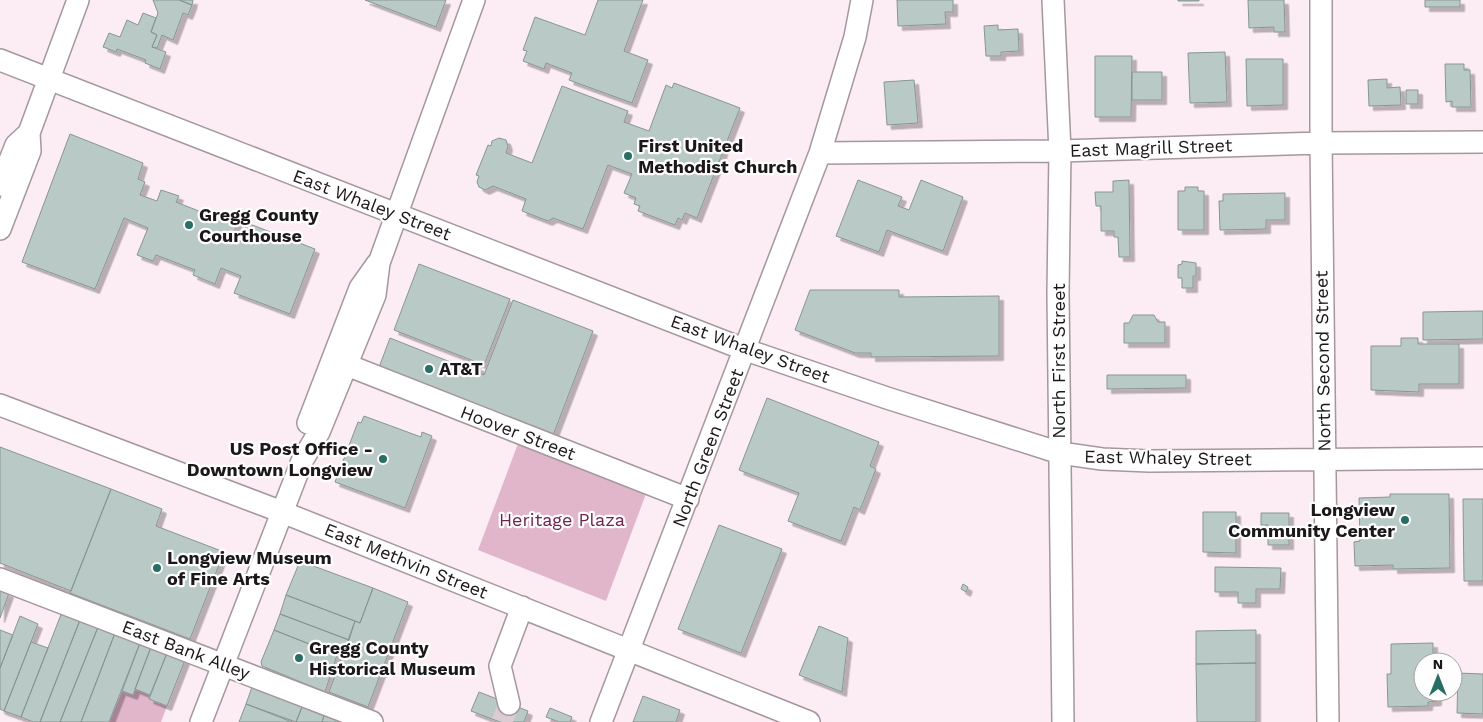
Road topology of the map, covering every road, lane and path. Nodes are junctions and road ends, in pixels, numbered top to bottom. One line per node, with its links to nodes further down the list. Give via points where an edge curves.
1 (78, 0): 7 (street)
2 (474, 0): 14 (street)
3 (862, 0): 12 (street, North Green Street, via 855,36)
4 (1053, 0): 11 (street, North First Street)
5 (1321, 0): 10 (street, North Second Street)
6 (0, 60): 7 (street, East Whaley Street)
7 (49, 80): 8 (street); 14 (street, East Whaley Street)
8 (29, 133): 13 (street, via 16,144); 15 (street, via 30,151)
9 (1483, 142): 10 (street, East Magrill Street)
10 (1321, 143): 11 (street, East Magrill Street); 22 (street, North Second Street)
11 (1060, 151): 12 (street, East Magrill Street); 20 (street, North First Street)
12 (820, 153): 17 (street, North Green Street)
13 (0, 184)
14 (396, 214): 16 (street); 17 (street, East Whaley Street)
15 (0, 229)
16 (378, 263): 18 (street, via 375,295); 23 (street, via 360,288 352,307 307,427)
17 (746, 350): 20 (street, East Whaley Street); 24 (street, North Green Street)
18 (347, 366): 23 (street, via 320,432); 24 (street, Hoover Street)
19 (0, 405): 25 (street, East Methvin Street)
20 (1060, 453): 22 (street, East Whaley Street, via 1149,461); 35 (street, North First Street)
21 (1483, 458): 22 (street, East Whaley Street)
22 (1324, 459): 36 (street, North Second Street)
23 (302, 461): 25 (street)
24 (688, 499): 28 (street, North Green Street)
25 (282, 512): 27 (street, East Methvin Street); 29 (street)
26 (0, 579): 29 (street, East Bank Alley)
27 (522, 607): 28 (street, East Methvin Street); 30 (street, via 500,666)
28 (629, 650): 33 (street, North Green Street); 34 (street, East Methvin Street)
29 (223, 664): 31 (street); 32 (street, East Bank Alley)
30 (510, 704)
31 (201, 722)
32 (372, 722)
33 (602, 722)
34 (809, 722)
35 (1063, 722)
36 (1328, 722)

